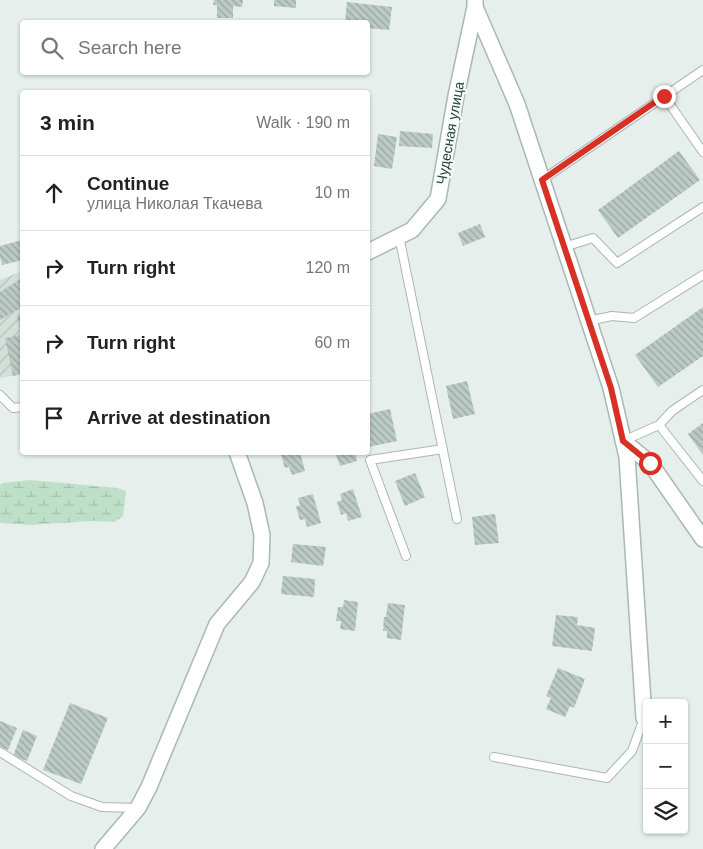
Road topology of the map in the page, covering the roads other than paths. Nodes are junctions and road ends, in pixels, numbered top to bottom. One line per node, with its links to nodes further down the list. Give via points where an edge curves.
1 (475, 4): 5 (street, via 517,104); 7 (street, Чудесная улица, via 438,199 412,230)
2 (703, 70): 3 (lane)
3 (664, 96): 4 (lane); 5 (lane)
4 (703, 152)
5 (542, 180): 8 (street)
6 (703, 207): 8 (lane, via 617,263 593,238)
7 (399, 236): 9 (street, Чудесная улица); 17 (lane)
8 (564, 247): 11 (street)
9 (370, 251)
10 (703, 275): 11 (lane, via 634,318 612,316)
11 (588, 321): 16 (street, via 611,388)
12 (703, 390): 15 (lane, via 672,411)
13 (0, 395): 14 (lane, via 13,408)
14 (20, 407)
15 (659, 425): 16 (lane); 19 (lane)
16 (623, 441): 21 (street, via 650,463); 23 (street, via 627,457)
17 (443, 449): 20 (lane); 22 (lane, via 370,460)
18 (238, 455): 27 (street, via 262,535 261,563 252,582 217,624)
19 (703, 481)
20 (458, 519)
21 (703, 539)
22 (406, 556)
23 (643, 703)
24 (643, 721): 26 (lane, via 632,751 607,778)
25 (0, 752): 27 (lane, via 71,796 102,807)
26 (494, 757)
27 (138, 808): 28 (street)
28 (103, 849)

